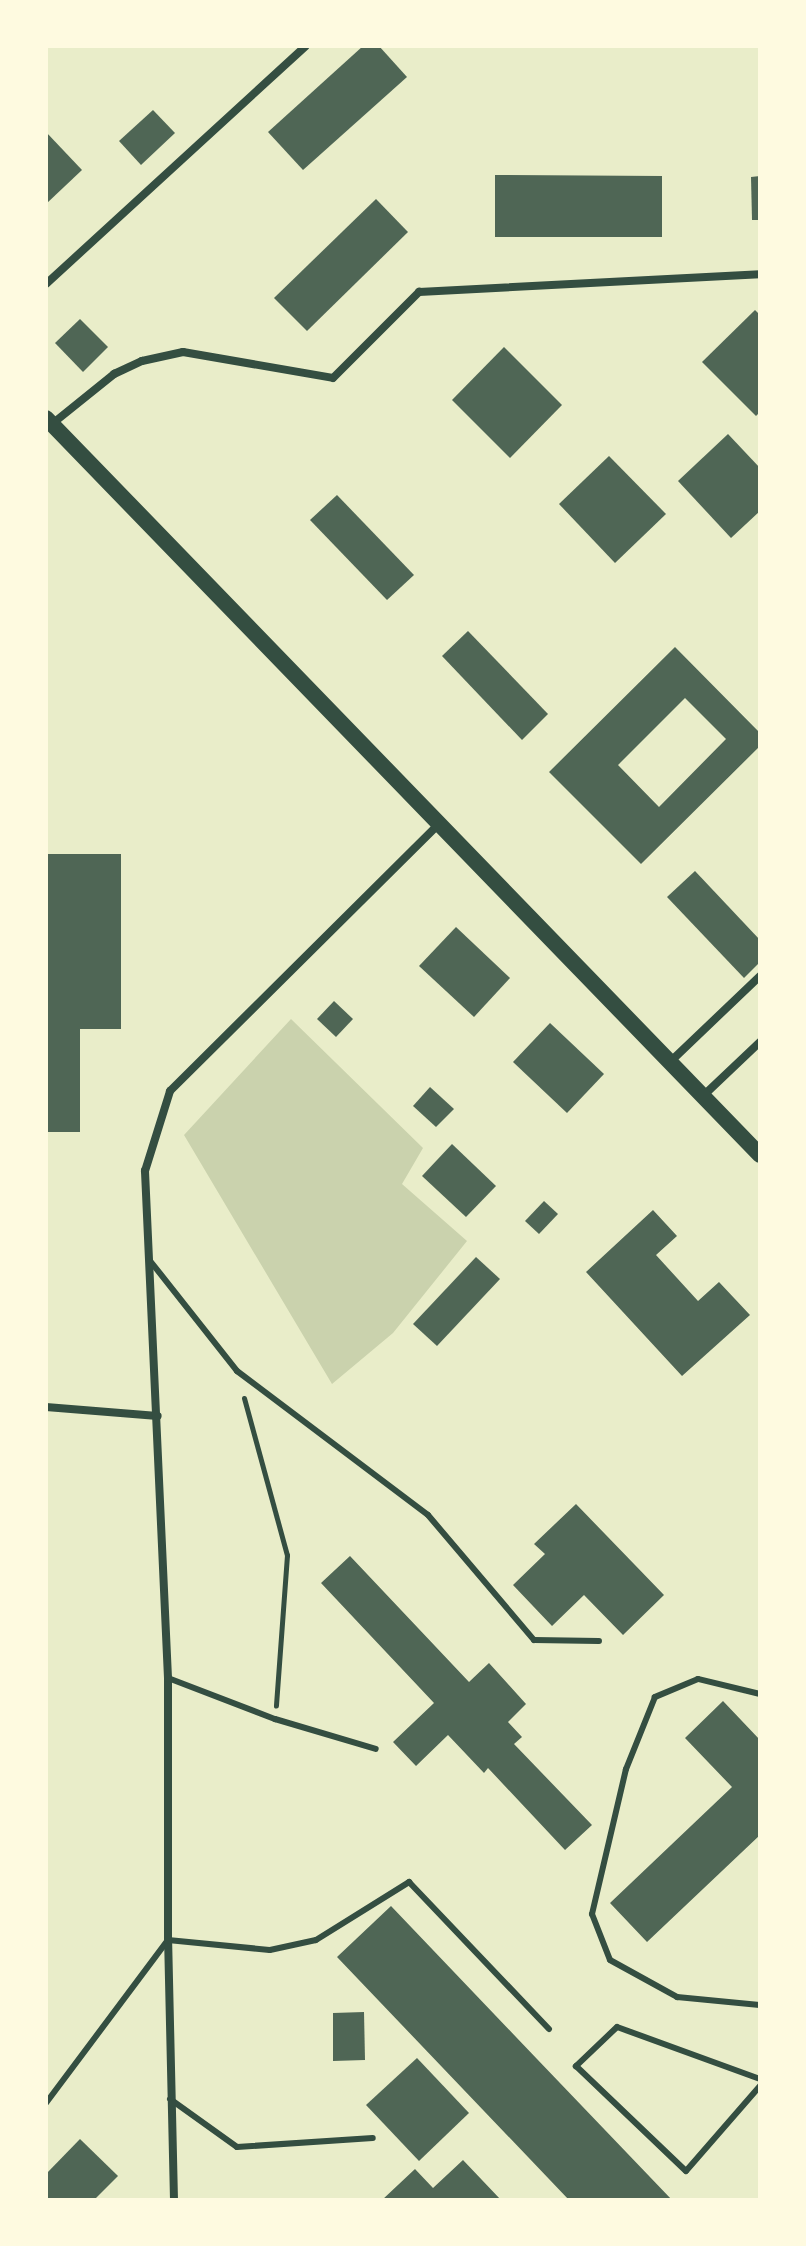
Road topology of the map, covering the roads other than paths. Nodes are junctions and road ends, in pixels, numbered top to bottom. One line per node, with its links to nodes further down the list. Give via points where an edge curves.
1 (306, 46): 3 (street)
2 (760, 274): 4 (street, via 419,292 333,378 183,352 114,374)
3 (46, 284)
4 (49, 421): 5 (main road)
5 (438, 825): 8 (main road); 11 (street, via 170,1091 145,1171)
6 (760, 976): 8 (street)
7 (760, 1042): 9 (street)
8 (670, 1062): 9 (main road)
9 (703, 1096): 10 (main road)
10 (760, 1155)
11 (151, 1262): 13 (street); 14 (lane, via 237,1371 428,1515 534,1640)
12 (46, 1407): 13 (street)
13 (158, 1416): 15 (street)
14 (599, 1641)
15 (168, 1678): 17 (lane, via 275,1719); 18 (street)
16 (760, 1694): 19 (lane, via 698,1679 655,1697 626,1769 592,1914 610,1960 677,1997)
17 (376, 1749)
18 (168, 1940): 20 (lane, via 270,1950 316,1940 409,1882); 23 (street); 24 (lane)
19 (760, 2005)
20 (549, 2029)
21 (760, 2079): 22 (lane, via 617,2027 576,2066 686,2171)
22 (760, 2086)
23 (170, 2099): 25 (lane, via 237,2147); 26 (street)
24 (46, 2103)
25 (373, 2138)
26 (174, 2200)

